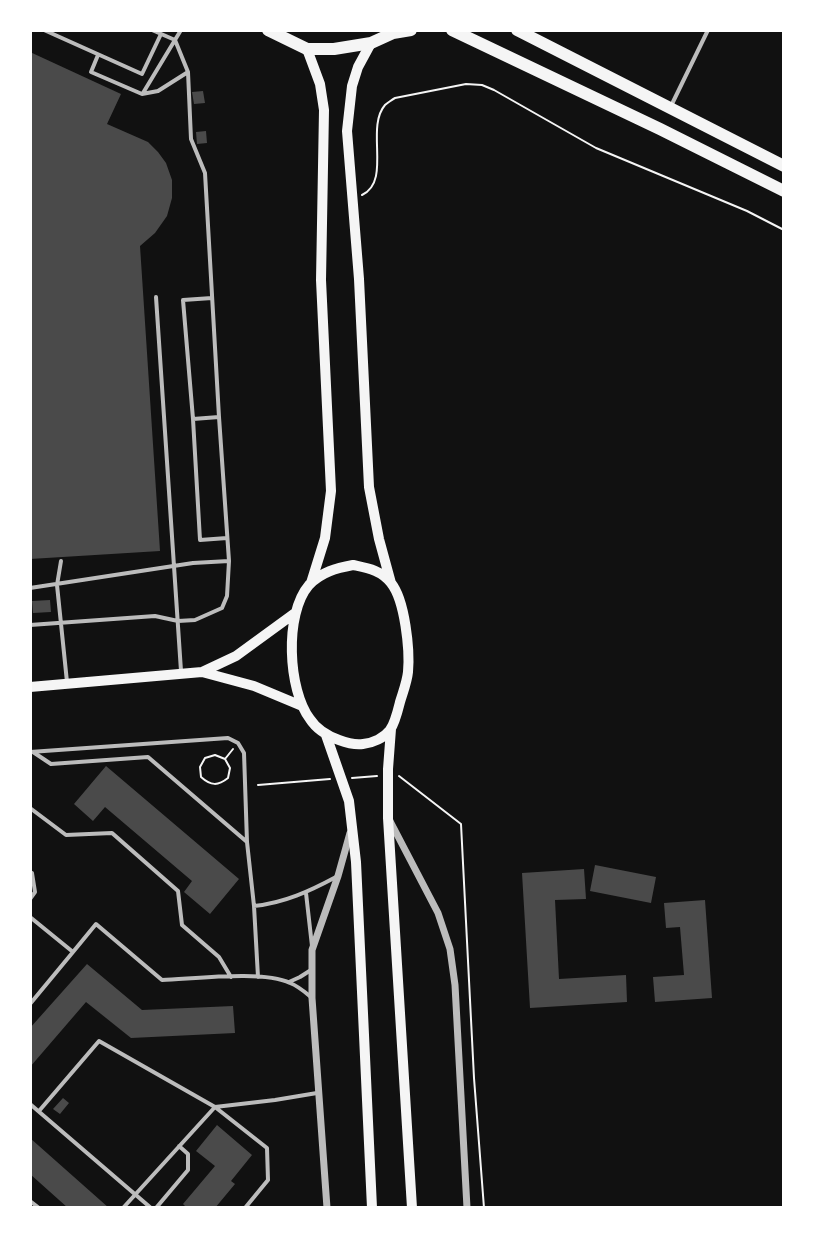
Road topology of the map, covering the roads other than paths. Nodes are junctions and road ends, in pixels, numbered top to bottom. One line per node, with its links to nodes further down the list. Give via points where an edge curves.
1 (44, 30): 14 (lane)
2 (152, 30): 10 (lane)
3 (181, 30): 11 (lane)
4 (268, 30): 13 (highway)
5 (411, 30): 9 (highway)
6 (452, 30): 19 (highway)
7 (517, 30): 17 (highway)
8 (708, 30): 17 (lane)
9 (395, 32): 12 (highway)
10 (161, 34): 11 (lane); 14 (lane, via 142,74)
11 (175, 40): 15 (lane); 16 (lane)
12 (371, 43): 13 (highway); 29 (main road, via 352,86 347,131 369,487)
13 (307, 49): 28 (main road, via 324,110 321,280 331,491 325,538)
14 (98, 55): 16 (lane, via 91,72)
15 (188, 72): 16 (lane, via 158,91); 21 (lane, via 191,139 205,173)
16 (142, 94)
17 (670, 109): 18 (highway)
18 (784, 166)
19 (784, 191)
20 (156, 297): 27 (lane)
21 (212, 298): 22 (lane); 23 (lane, via 183,300)
22 (219, 417): 23 (lane); 24 (lane)
23 (193, 419): 24 (lane, via 200,540)
24 (227, 538): 26 (lane)
25 (61, 561): 30 (lane)
26 (229, 561): 27 (lane); 33 (lane, via 222,608)
27 (173, 567): 30 (lane); 33 (lane)
28 (311, 583): 29 (main road, via 332,569 353,565 375,570); 32 (main road)
29 (391, 583): 41 (main road, via 401,608 408,673)
30 (57, 585): 31 (lane); 34 (lane)
31 (30, 588)
32 (295, 613): 36 (main road, via 236,656); 40 (main road, via 294,679)
33 (178, 621): 34 (lane, via 155,616); 37 (lane)
34 (61, 623): 35 (lane); 38 (lane)
35 (30, 625)
36 (202, 672): 37 (main road); 40 (main road)
37 (181, 674): 38 (main road)
38 (67, 684): 39 (main road)
39 (30, 687)
40 (302, 706): 42 (main road)
41 (391, 729): 42 (main road, via 362,745); 45 (main road)
42 (326, 735): 46 (main road)
43 (31, 752): 47 (lane, via 51,764 148,757); 47 (lane, via 228,738 244,753)
44 (30, 808): 57 (lane, via 66,835 112,833 178,891 182,925 219,957)
45 (388, 818): 75 (main road); 76 (street, via 438,913 450,949)
46 (352, 823): 49 (street); 74 (main road)
47 (247, 842): 52 (lane)
48 (30, 872): 51 (lane, via 35,892)
49 (338, 876): 50 (lane); 54 (street)
50 (306, 893): 52 (lane); 54 (lane)
51 (30, 899)
52 (254, 906): 58 (lane)
53 (30, 917): 55 (lane)
54 (312, 950): 56 (street)
55 (73, 952): 57 (lane, via 96,924 162,980); 61 (lane)
56 (312, 970): 59 (lane); 60 (street)
57 (231, 977): 58 (lane)
58 (258, 977): 59 (lane)
59 (289, 982): 60 (lane)
60 (312, 998): 62 (street)
61 (30, 1004)
62 (319, 1092): 64 (lane); 73 (street)
63 (30, 1104): 65 (lane)
64 (215, 1107): 65 (lane, via 99,1041); 66 (lane); 72 (lane, via 267,1148 268,1180)
65 (39, 1111): 67 (lane)
66 (179, 1146): 67 (lane); 71 (lane, via 188,1154 188,1170)
67 (135, 1194): 70 (lane); 71 (lane)
68 (30, 1201): 69 (lane)
69 (39, 1208)
70 (123, 1208)
71 (154, 1208)
72 (245, 1208)
73 (327, 1208)
74 (372, 1208)
75 (412, 1208)
76 (467, 1208)

